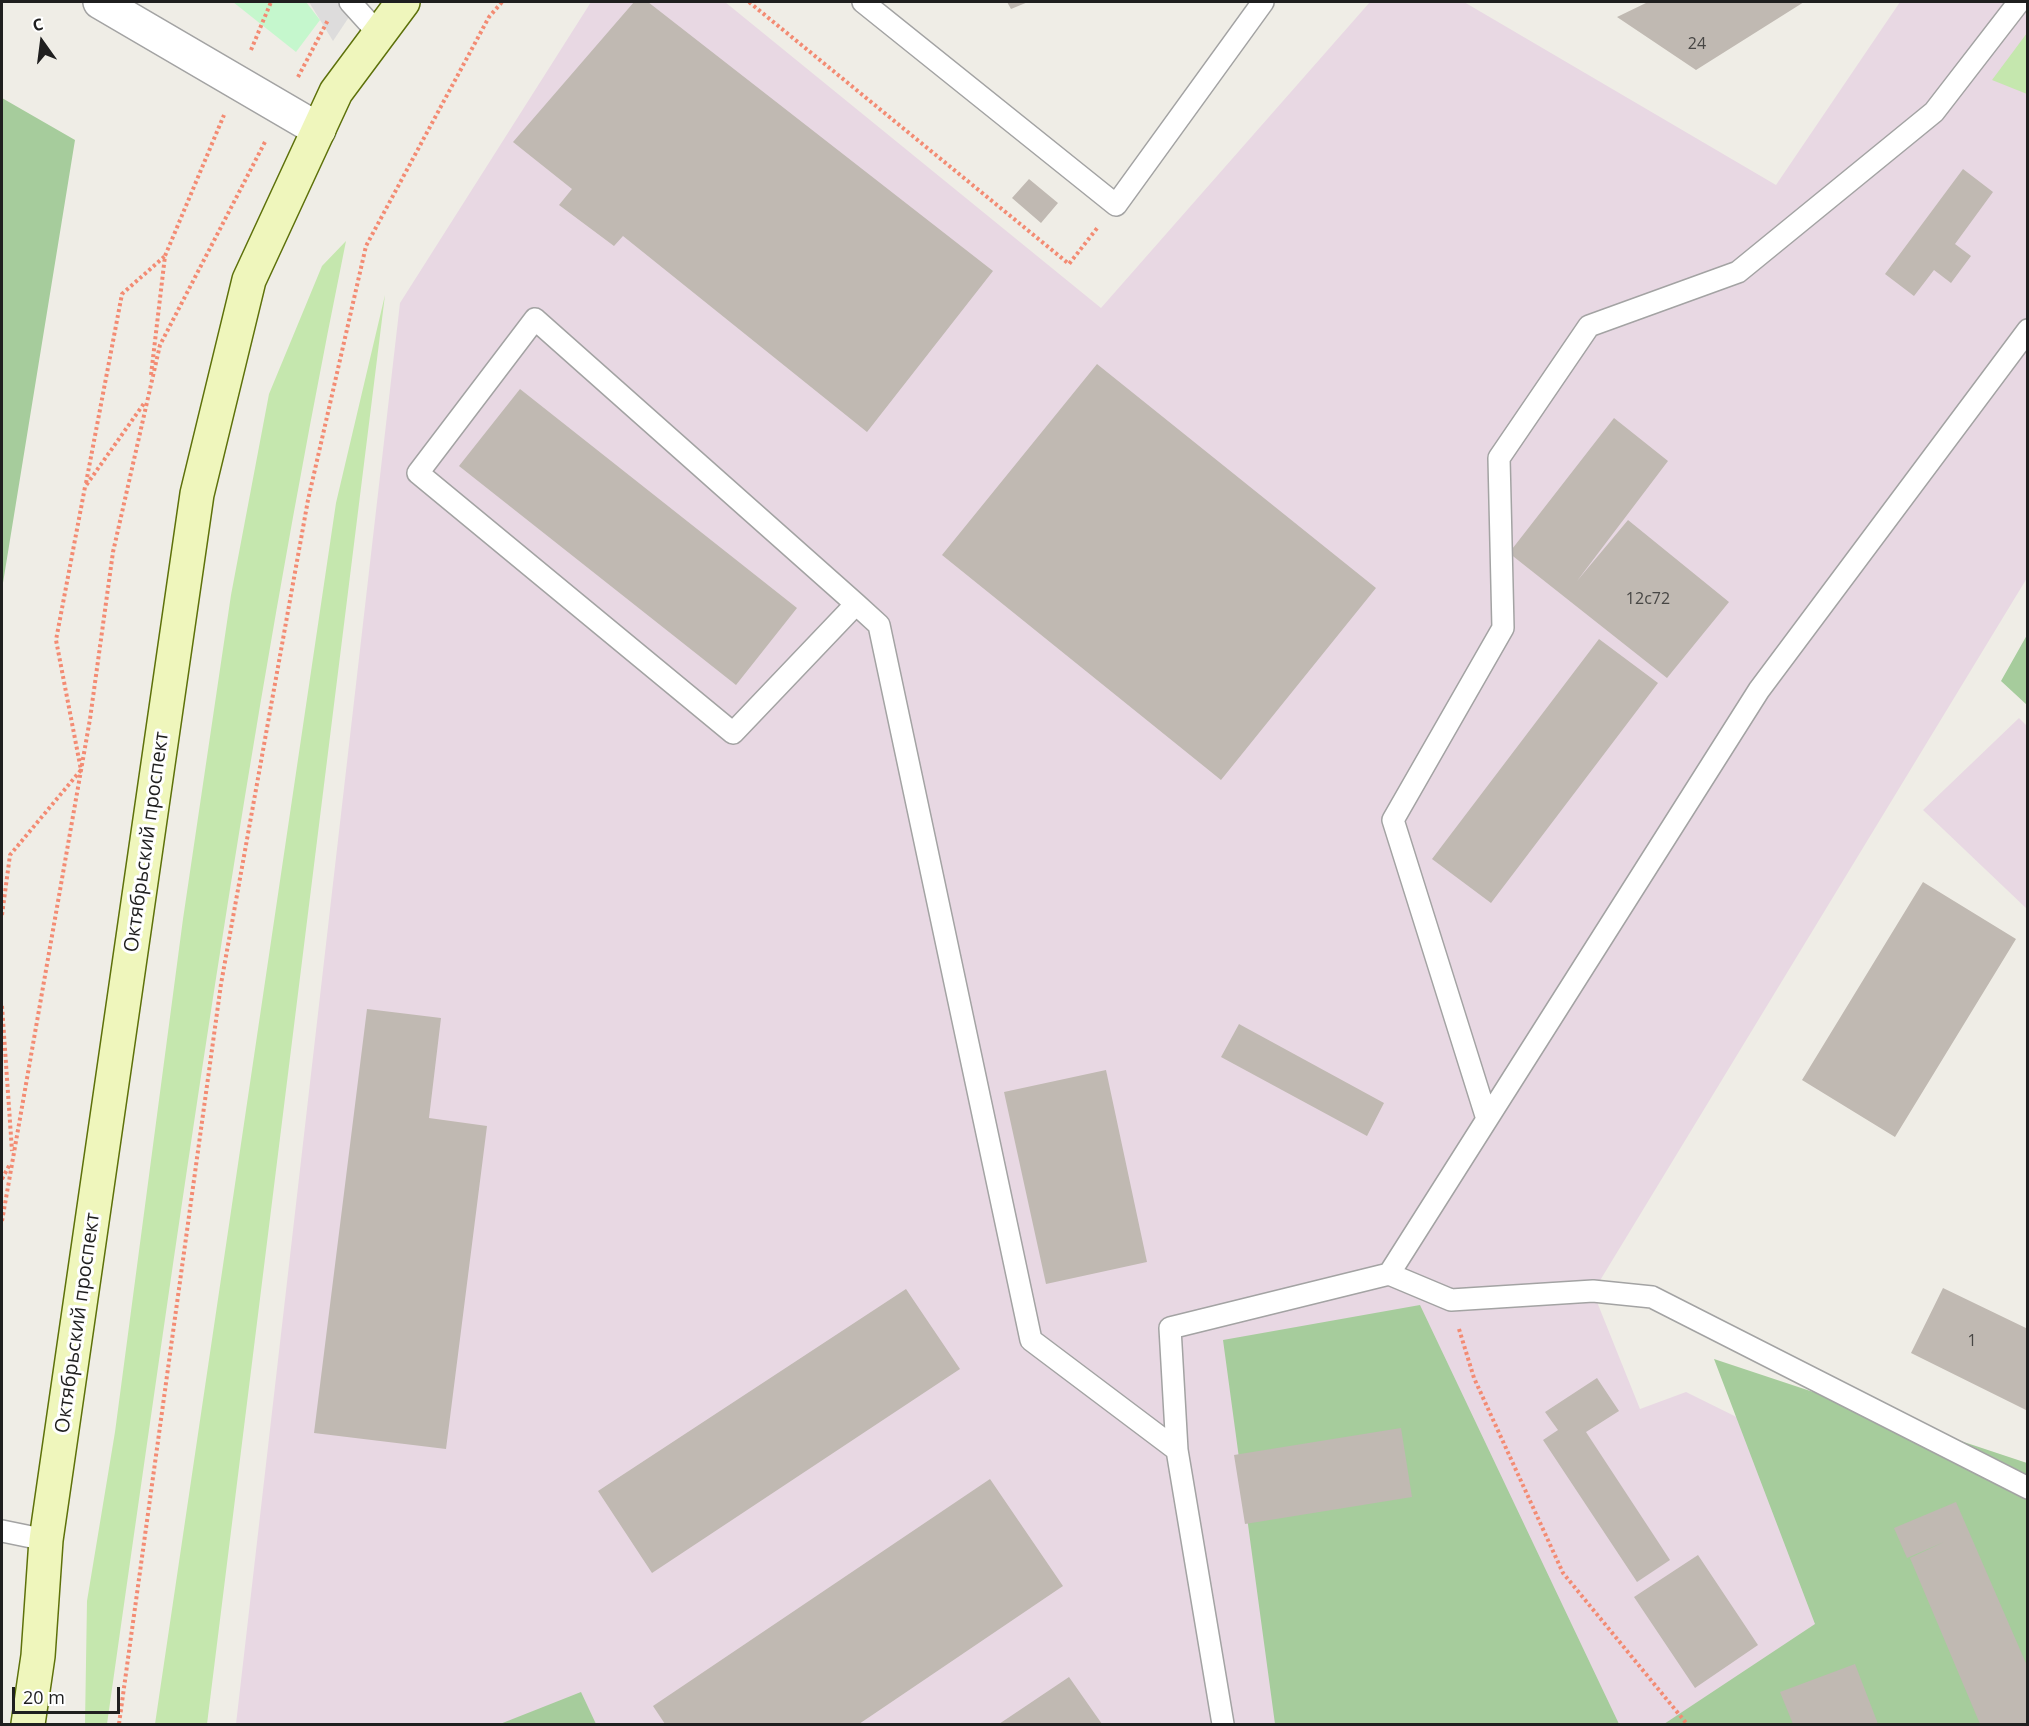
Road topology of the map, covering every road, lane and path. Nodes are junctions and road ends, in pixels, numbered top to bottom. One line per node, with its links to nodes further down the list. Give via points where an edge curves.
1 (100, 2): 12 (street)
2 (271, 2): 12 (path)
3 (350, 2): 11 (lane)
4 (403, 2): 11 (main road, Октябрьский проспект)
5 (502, 2): 35 (path, via 489,16 366,246 308,500 221,984)
6 (749, 2): 15 (path, via 1069,264)
7 (863, 2): 15 (lane)
8 (1263, 2): 15 (lane)
9 (2019, 2): 24 (lane, via 1934,112 1738,272 1588,326 1499,458 1503,628 1393,820)
10 (331, 15): 13 (path)
11 (379, 34): 14 (main road, Октябрьский проспект, via 336,92)
12 (237, 82): 13 (street); 16 (path)
13 (282, 109): 14 (street); 18 (path, via 160,345)
14 (319, 130): 33 (main road, Октябрьский проспект, via 249,280 197,494)
15 (1116, 204)
16 (165, 256): 18 (path); 19 (path, via 122,294)
17 (2028, 330): 24 (lane, via 1759,690)
18 (147, 399): 19 (path); 21 (path, via 113,552)
19 (85, 486): 21 (path, via 56,640)
20 (856, 604): 20 (lane, via 733,733 418,473 535,319); 30 (lane, via 879,625 1031,1340)
21 (81, 770): 22 (path, via 10,855); 25 (path)
22 (2, 915)
23 (2, 1006): 25 (path)
24 (1487, 1119): 28 (lane)
25 (13, 1160): 26 (path); 27 (path)
26 (2, 1179)
27 (2, 1221)
28 (1389, 1274): 29 (lane); 30 (lane, via 1170,1328)
29 (1450, 1300): 31 (lane, via 1593,1292 1652,1297); 37 (path, via 1474,1378 1563,1573)
30 (1177, 1450): 36 (lane)
31 (2028, 1488)
32 (2, 1531): 33 (lane)
33 (46, 1540): 34 (main road, Октябрьский проспект, via 38,1656)
34 (28, 1725)
35 (119, 1725)
36 (1223, 1725)
37 (1686, 1725)

